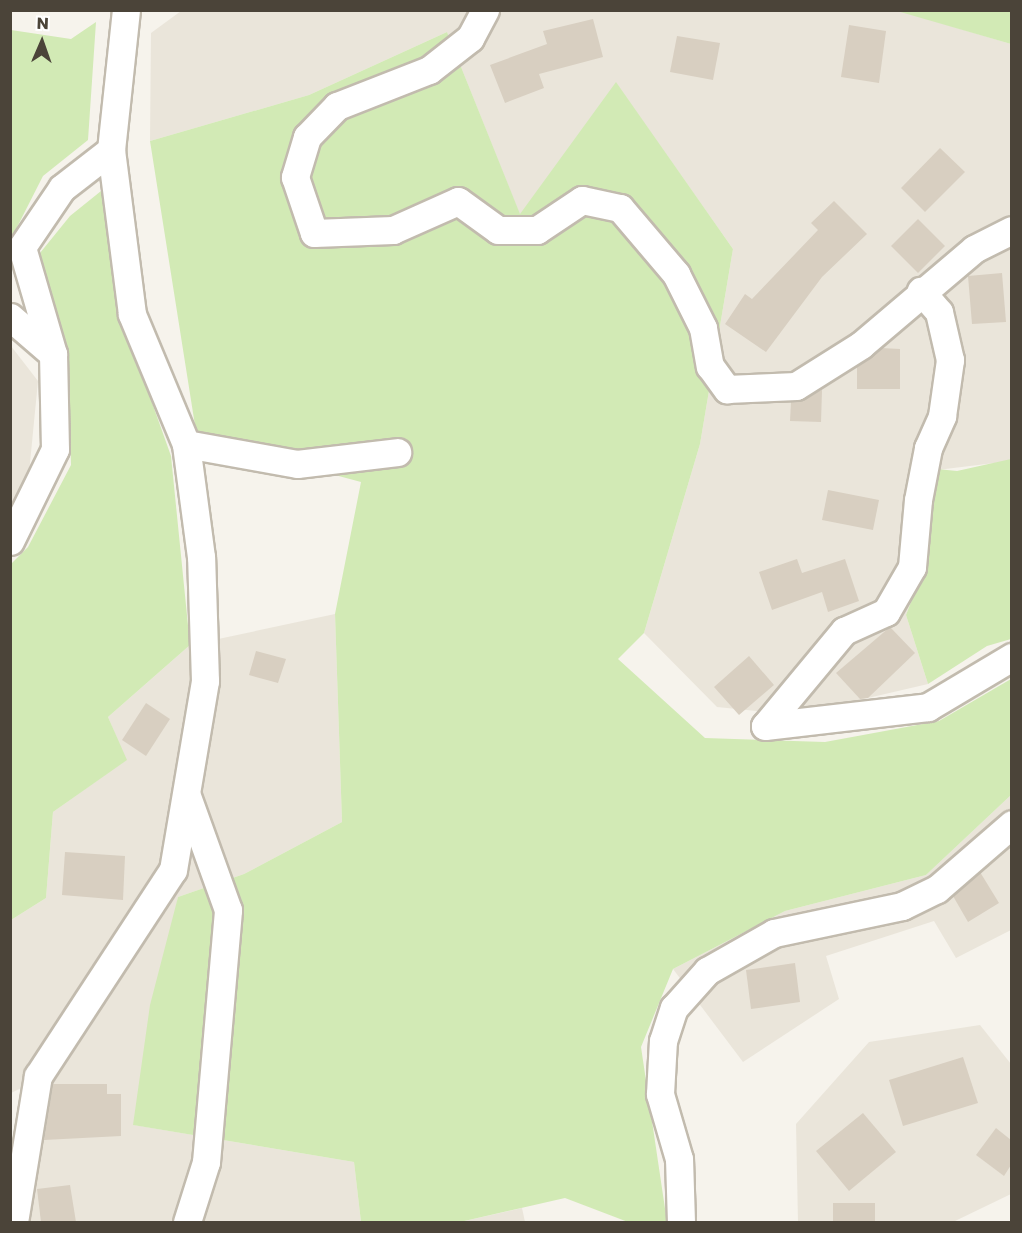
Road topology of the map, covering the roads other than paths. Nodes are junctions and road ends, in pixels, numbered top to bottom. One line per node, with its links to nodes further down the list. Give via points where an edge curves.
1 (126, 10): 3 (street)
2 (485, 10): 5 (street, via 470,38 429,70 337,106 307,136 295,177 314,234 393,230 458,201 498,230 537,230 582,200 620,208 676,274 703,328 710,366 727,389 796,386 861,345)
3 (111, 150): 7 (street, via 62,188 22,247); 8 (street, via 132,314)
4 (1011, 230): 5 (street, via 974,249)
5 (921, 291): 11 (street, via 939,312 950,360 942,417 928,448 918,500 912,567 886,612 844,631 765,726 928,707)
6 (10, 317): 7 (street)
7 (53, 354): 10 (street, via 55,449)
8 (186, 444): 9 (street, via 297,464); 12 (street, via 201,557 205,681)
9 (397, 452)
10 (10, 542)
11 (1011, 657)
12 (187, 795): 14 (street, via 173,870 38,1076); 15 (street, via 228,910 206,1162)
13 (1011, 824): 16 (street, via 937,889 902,906 774,933 707,971 674,1008 663,1041 660,1094 679,1159)
14 (14, 1222)
15 (187, 1222)
16 (681, 1222)

